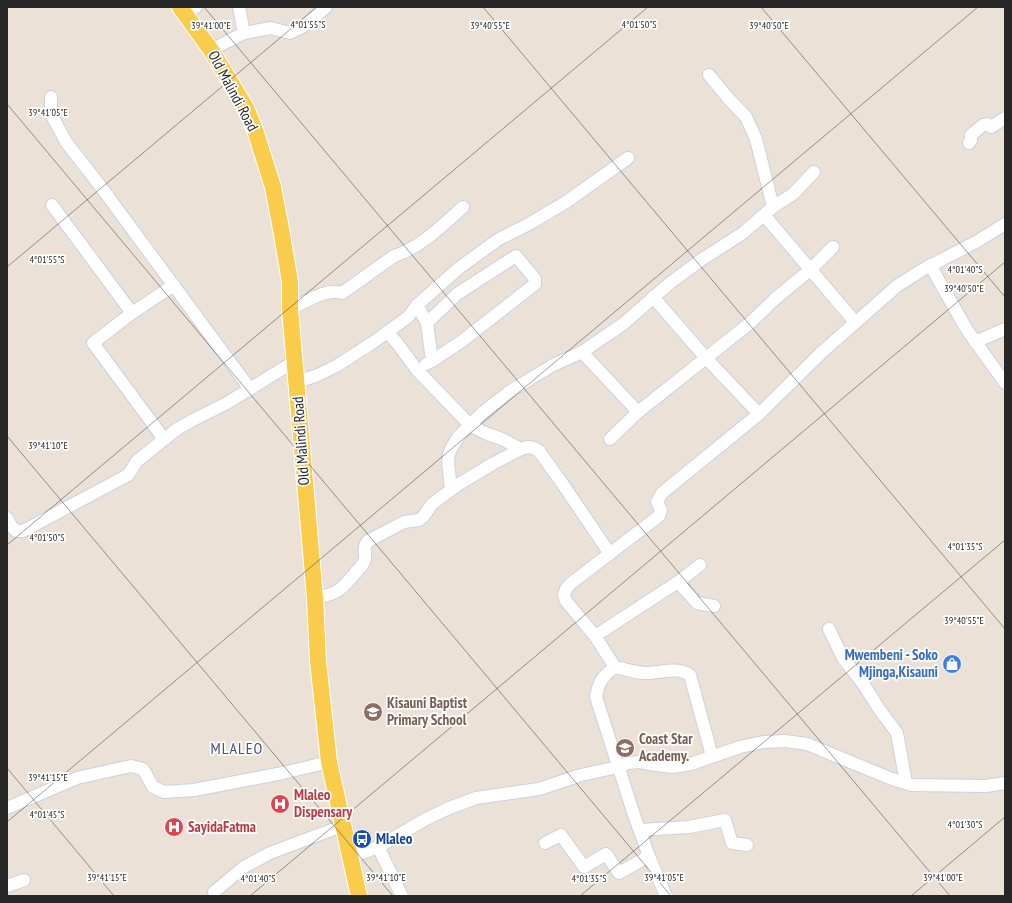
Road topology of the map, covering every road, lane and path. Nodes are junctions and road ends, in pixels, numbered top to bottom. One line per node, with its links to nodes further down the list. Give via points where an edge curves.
1 (239, 7): 4 (street)
2 (326, 7): 4 (street, via 304,26 290,32 271,28)
3 (187, 9): 5 (main road, Old Malindi Road)
4 (244, 33): 5 (street)
5 (211, 50): 23 (main road, Old Malindi Road, via 246,108 266,164 287,260)
6 (709, 75): 13 (street, via 746,116 756,139)
7 (51, 97): 20 (street, via 51,114 66,142)
8 (1005, 118): 9 (street, via 992,127 983,125 972,134)
9 (969, 143)
10 (628, 158): 22 (street, via 566,202 499,239 459,268)
11 (814, 172): 13 (street, via 793,194)
12 (52, 205): 24 (street)
13 (773, 206): 15 (street)
14 (463, 207): 23 (street, via 436,231 403,253 394,256 342,293 325,293)
15 (764, 215): 19 (street); 21 (street)
16 (1005, 224): 18 (street)
17 (833, 247): 19 (street)
18 (930, 265): 25 (street, via 897,286); 29 (street)
19 (810, 270): 25 (street); 31 (street)
20 (174, 285): 24 (street); 37 (street)
21 (654, 297): 30 (street, via 623,324); 31 (street)
22 (417, 305): 26 (street); 28 (street, via 408,317)
23 (290, 309): 33 (main road, Old Malindi Road)
24 (132, 313): 41 (street, via 93,343)
25 (855, 322): 39 (street)
26 (427, 323): 32 (street); 32 (street, via 457,294 516,256 535,279 535,284)
27 (1005, 329): 29 (street)
28 (387, 332): 34 (street); 35 (street, via 338,365)
29 (976, 342): 36 (street)
30 (582, 352): 38 (street); 40 (street, via 553,365 510,392)
31 (706, 358): 38 (street); 39 (street)
32 (432, 361): 34 (street)
33 (295, 362): 35 (main road, Old Malindi Road); 37 (street)
34 (417, 370): 40 (street)
35 (297, 382): 49 (main road, Old Malindi Road)
36 (1005, 383)
37 (250, 389): 41 (street)
38 (638, 412): 42 (street)
39 (759, 414): 46 (street, via 662,494 657,502 659,516)
40 (470, 425): 43 (street); 44 (street, via 459,436 449,454)
41 (164, 439): 45 (street, via 137,460 128,475 23,530 16,531)
42 (610, 439)
43 (520, 449): 44 (street, via 494,462); 46 (street, via 528,447 539,451)
44 (451, 490): 49 (street, via 432,504 419,520 404,522 365,544 365,559 348,582 340,590)
45 (7, 518)
46 (610, 554): 52 (street, via 570,584 564,595 566,602)
47 (700, 565): 48 (street)
48 (678, 582): 50 (street, via 697,603); 52 (street)
49 (314, 598): 55 (main road, Old Malindi Road)
50 (714, 606)
51 (829, 629): 57 (street, via 843,658 897,733)
52 (595, 636): 53 (street)
53 (615, 667): 54 (street, via 646,673 684,671 690,675); 56 (street, via 598,684 596,697)
54 (712, 756): 56 (street, via 673,767 640,762); 57 (street, via 740,746 763,742 807,744)
55 (329, 762): 59 (street, via 194,790 164,792 153,787 143,769 131,766 77,778); 60 (main road, Old Malindi Road)
56 (618, 767): 61 (street); 64 (street, via 539,789 476,798 426,819)
57 (906, 783): 58 (street, via 986,786)
58 (1005, 783)
59 (7, 808)
60 (342, 826): 66 (main road, Old Malindi Road); 69 (street, via 270,853 244,867)
61 (640, 830): 63 (street, via 689,827 725,820 732,843); 65 (street)
62 (545, 843): 65 (street, via 561,836 584,868 606,854 619,873)
63 (747, 844)
64 (378, 847): 66 (street); 71 (street)
65 (649, 856): 72 (street)
66 (350, 857): 70 (main road, Old Malindi Road)
67 (24, 880): 68 (street)
68 (7, 886)
69 (214, 892)
70 (359, 896)
71 (402, 896)
72 (666, 896)

